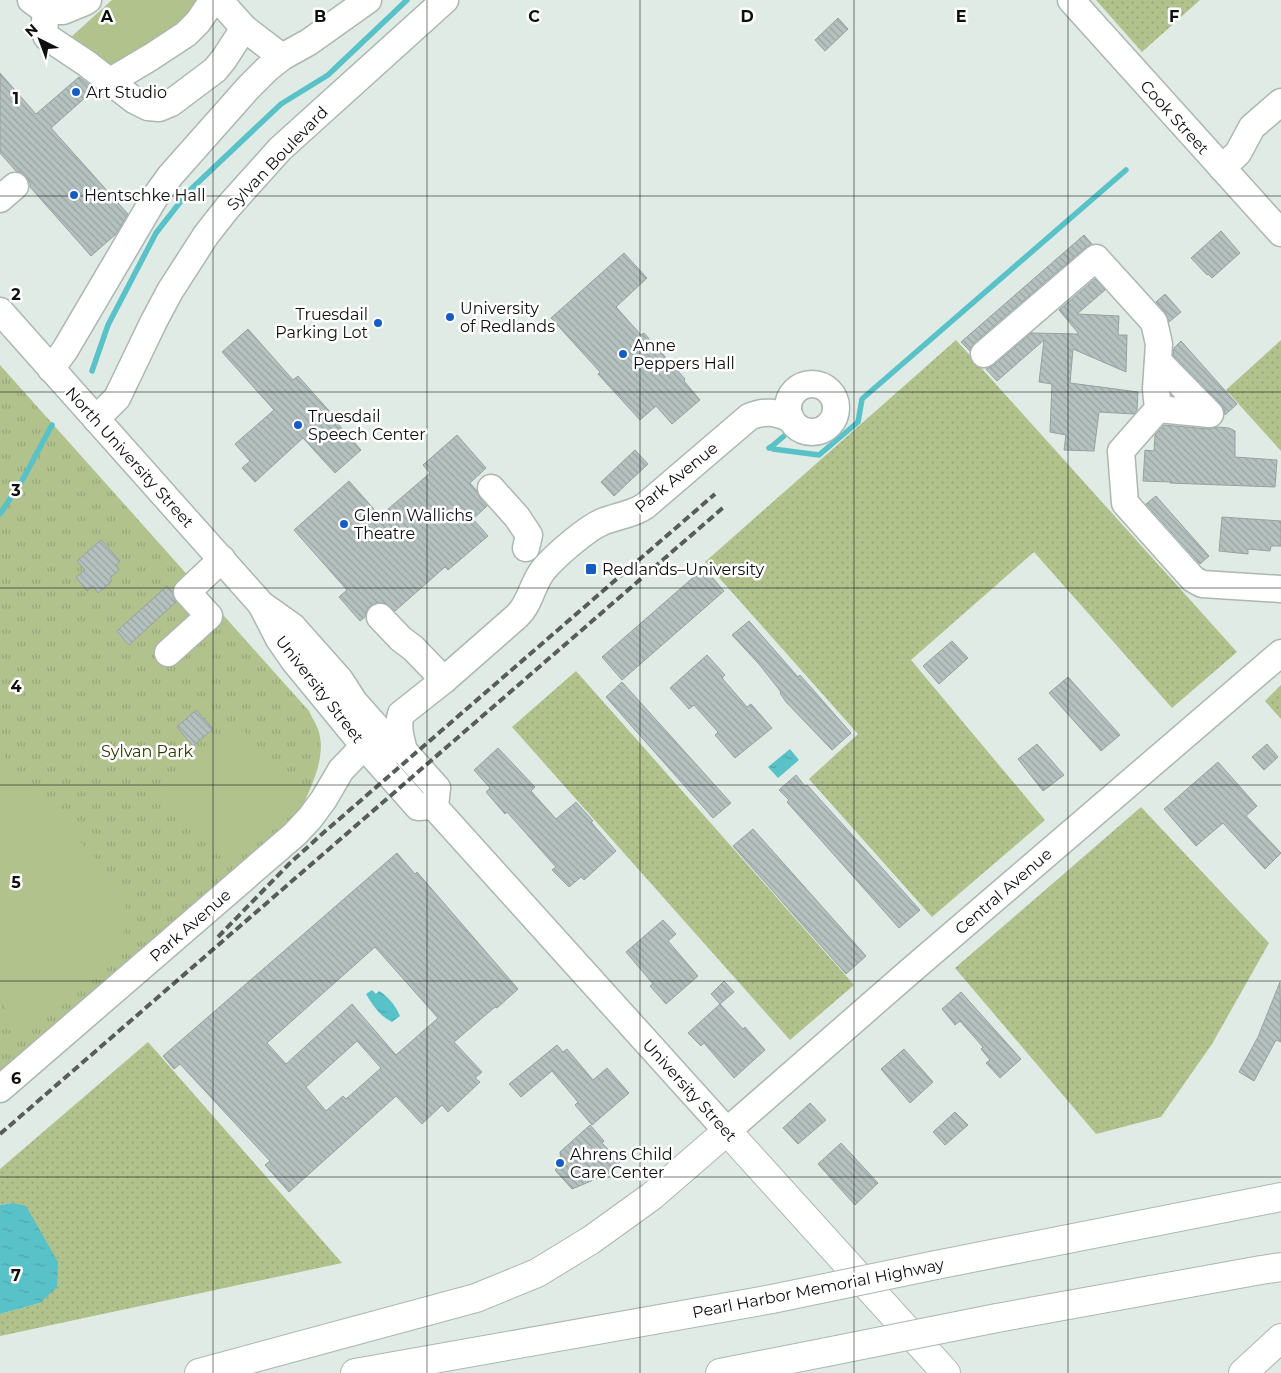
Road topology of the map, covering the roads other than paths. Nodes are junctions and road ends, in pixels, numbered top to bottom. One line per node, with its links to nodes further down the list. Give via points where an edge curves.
1 (88, 0): 7 (street, via 63,11)
2 (213, 0): 10 (street, via 186,34)
3 (219, 0): 8 (street)
4 (368, 0): 9 (street)
5 (445, 0): 19 (street, Sylvan Boulevard, via 280,149 228,207 170,291 118,398)
6 (1071, 0): 12 (street, Cook Street)
7 (38, 6): 10 (street, via 47,37)
8 (244, 28): 9 (street); 10 (street, via 215,70 172,103 159,108 148,107)
9 (282, 57): 17 (street, via 248,88 170,176)
10 (109, 82)
11 (1281, 102): 12 (street, via 1252,127 1238,153)
12 (1222, 168): 13 (street, Cook Street)
13 (1281, 232)
14 (0, 311): 17 (street, North University Street)
15 (984, 354): 16 (street, via 1096,258 1154,322 1159,344)
16 (1158, 361): 18 (street); 18 (street, via 1210,414)
17 (51, 368): 19 (street, North University Street)
18 (1158, 409): 24 (street, via 1121,451 1125,503 1193,579 1202,584)
19 (96, 419): 23 (street, North University Street)
20 (791, 419): 29 (street, Park Avenue, via 776,412 762,412 749,417 645,506 588,530 550,562 520,613)
21 (492, 488): 22 (street, via 529,535)
22 (526, 548)
23 (222, 559): 25 (street, North University Street); 27 (street, via 187,592 209,616)
24 (1281, 589)
25 (261, 604): 30 (street, University Street, via 295,662); 31 (street, University Street, via 292,626 396,749)
26 (380, 617): 29 (street)
27 (168, 653)
28 (1281, 653): 34 (street, Central Avenue)
29 (444, 680): 31 (street, Park Avenue, via 401,714 399,728)
30 (364, 746): 32 (street, University Street, via 418,807); 33 (street, Park Avenue, via 341,770 324,799 295,834)
31 (404, 751): 32 (street, University Street, via 437,788)
32 (435, 806): 34 (street, University Street)
33 (0, 1089)
34 (728, 1131): 38 (main road, via 652,1196 591,1240 537,1273 476,1298); 41 (main road, University Street)
35 (1281, 1197): 39 (main road, Pearl Harbor Memorial Highway, bridge, via 772,1299)
36 (1271, 1268): 40 (main road, bridge)
37 (1281, 1338): 42 (main road)
38 (199, 1373)
39 (355, 1373)
40 (720, 1373)
41 (946, 1373)
42 (1243, 1373)

